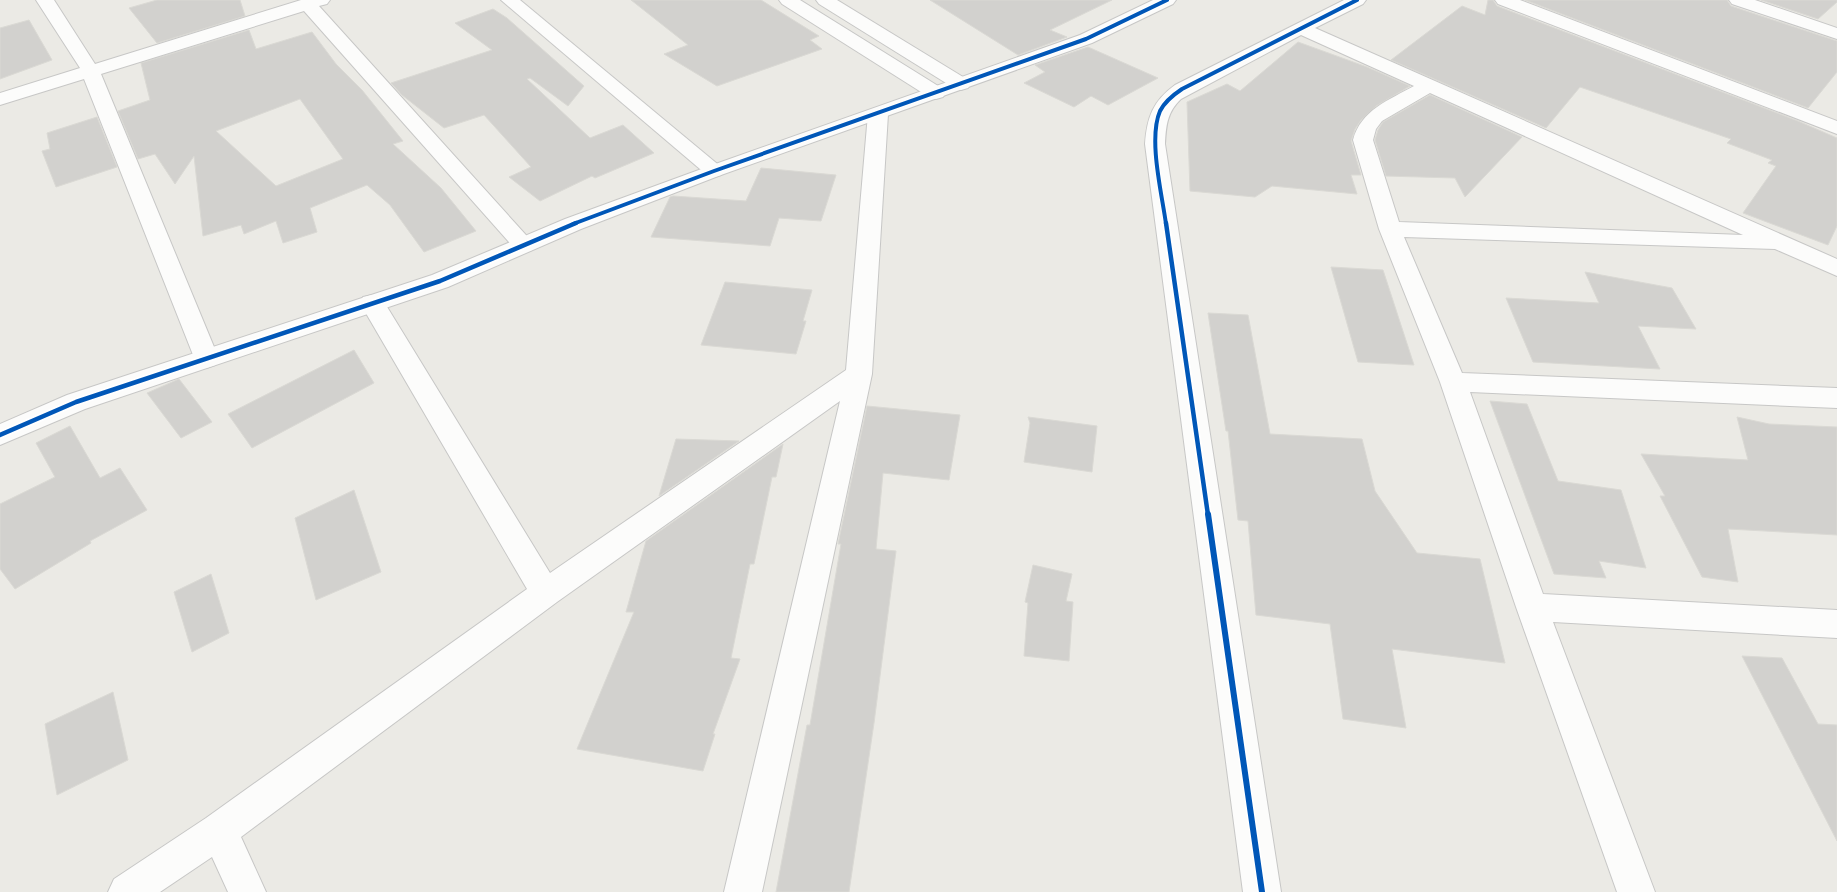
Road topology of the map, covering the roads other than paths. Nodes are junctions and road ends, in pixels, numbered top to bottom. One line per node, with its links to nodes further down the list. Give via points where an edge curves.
1 (46, 0): 12 (street)
2 (510, 0): 19 (street)
3 (788, 0): 15 (street)
4 (825, 0): 13 (street)
5 (1167, 0): 13 (street, via 1086,39)
6 (1357, 0): 10 (street)
7 (1504, 0): 18 (street)
8 (1738, 0): 11 (street)
9 (314, 2): 12 (street); 22 (street)
10 (1302, 29): 14 (street); 37 (street, via 1166,99 1157,119 1155,144)
11 (1837, 34)
12 (90, 70): 16 (street); 25 (street)
13 (961, 84): 15 (street)
14 (1430, 85): 20 (street, via 1375,117 1366,128 1363,140); 21 (street)
15 (936, 93): 17 (street)
16 (0, 99)
17 (878, 114): 19 (street); 26 (street)
18 (1837, 128)
19 (714, 172): 22 (street)
20 (1390, 229): 21 (street); 27 (street)
21 (1784, 244): 23 (street)
22 (524, 245): 24 (street, via 440,280)
23 (1837, 268)
24 (372, 303): 25 (street); 30 (street)
25 (206, 359): 29 (street, via 76,402)
26 (859, 374): 30 (street); 36 (street)
27 (1454, 382): 28 (street); 31 (street)
28 (1837, 398)
29 (0, 435)
30 (546, 593): 33 (street)
31 (1532, 607): 32 (street); 38 (street)
32 (1837, 624)
33 (219, 831): 34 (street); 35 (street)
34 (127, 892)
35 (247, 892)
36 (743, 892)
37 (1262, 892)
38 (1636, 892)

